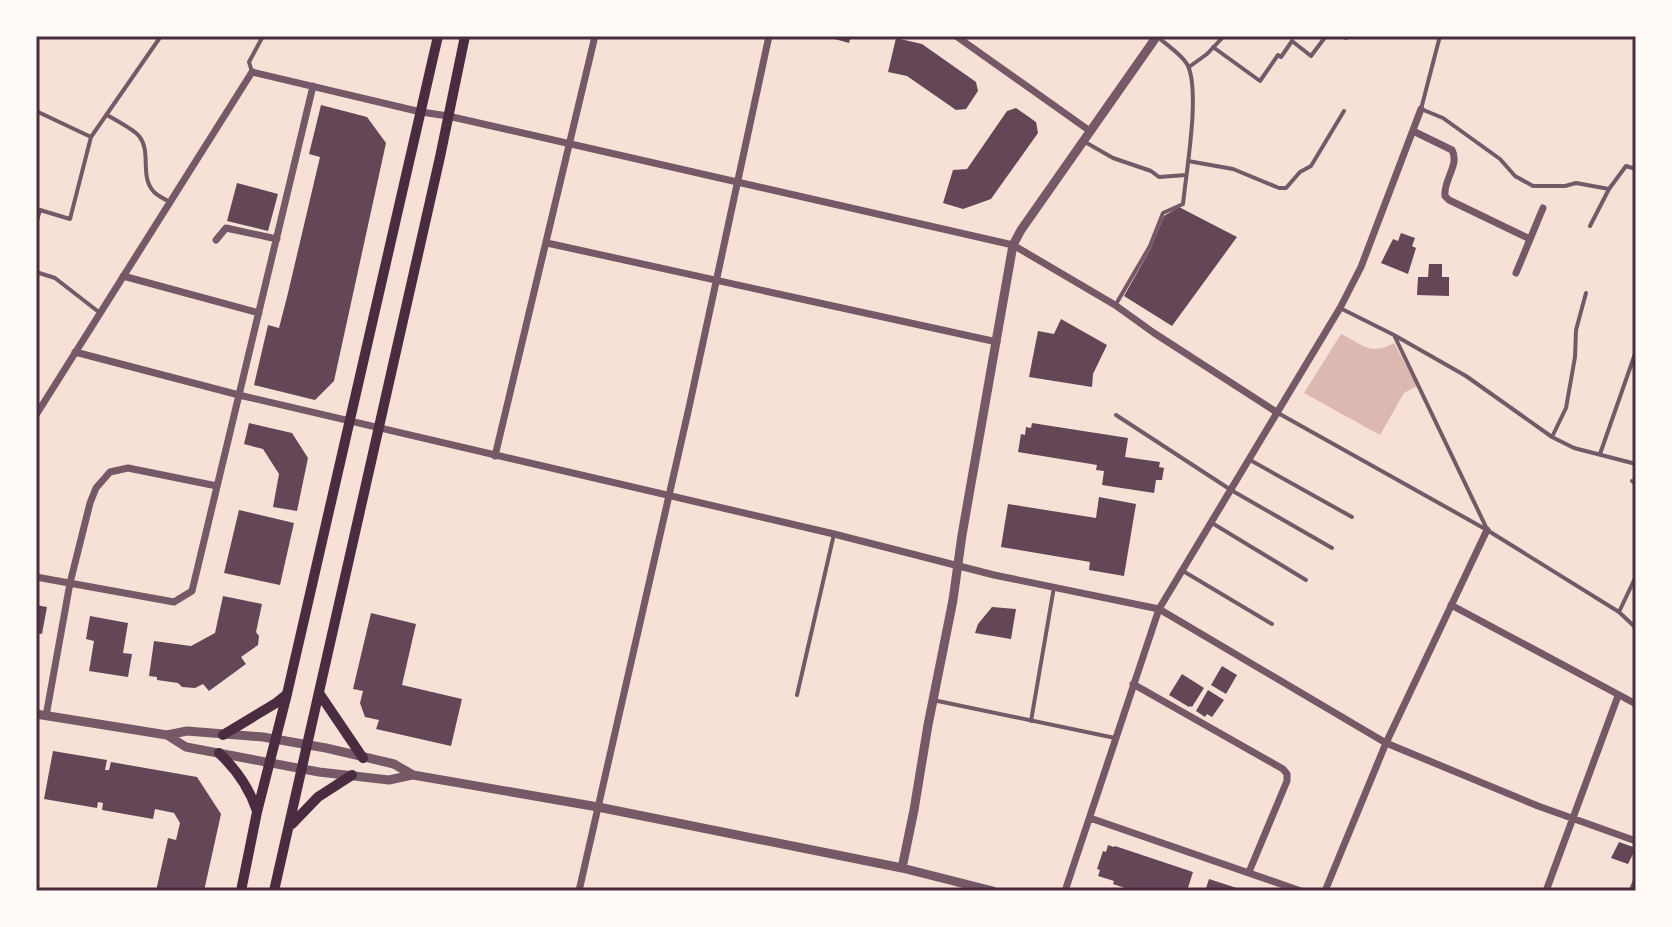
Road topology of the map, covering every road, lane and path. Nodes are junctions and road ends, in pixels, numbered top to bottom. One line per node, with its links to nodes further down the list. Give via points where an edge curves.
1 (161, 36): 20 (lane)
2 (263, 36): 14 (lane, via 249,62)
3 (438, 36): 19 (main road)
4 (465, 36): 21 (main road)
5 (595, 36): 26 (street)
6 (769, 36): 30 (street)
7 (956, 36): 22 (street)
8 (1157, 36): 13 (lane); 22 (street)
9 (1224, 36): 12 (lane)
10 (1326, 36): 12 (lane, via 1311,56 1292,41 1260,81)
11 (1440, 36): 16 (lane)
12 (1213, 47): 13 (lane)
13 (1189, 67): 27 (lane)
14 (252, 72): 15 (street); 32 (street)
15 (313, 86): 19 (street); 36 (street)
16 (1421, 109): 23 (street); 31 (lane, via 1443,118 1533,186 1576,183)
17 (36, 111): 24 (lane)
18 (1344, 111): 27 (lane, via 1311,166 1286,188 1233,169)
19 (421, 112): 21 (street); 58 (main road)
20 (107, 115): 24 (lane); 32 (lane, via 139,137 149,185)
21 (448, 116): 26 (street); 59 (main road)
22 (1090, 131): 25 (street)
23 (1413, 131): 37 (street, via 1455,154 1445,196); 47 (street)
24 (91, 137): 34 (lane, via 70,219 40,210)
25 (1083, 140): 29 (lane, via 1159,177); 40 (street)
26 (570, 143): 30 (street); 39 (street)
27 (1188, 161): 29 (lane)
28 (1636, 169): 31 (lane, via 1626,166)
29 (1186, 175): 46 (lane, via 1183,204 1163,213)
30 (738, 182): 40 (street); 44 (street)
31 (1609, 189): 35 (lane)
32 (170, 202): 43 (street)
33 (1543, 208): 37 (street)
34 (36, 224)
35 (1590, 226)
36 (277, 239): 38 (street, via 226,228); 49 (street)
37 (1530, 239): 42 (street)
38 (216, 240)
39 (547, 243): 44 (street); 62 (street)
40 (1013, 245): 46 (street); 51 (street)
41 (36, 272): 48 (lane, via 55,278)
42 (1516, 273)
43 (123, 276): 48 (street); 49 (street)
44 (717, 279): 51 (street); 67 (street)
45 (1586, 293): 60 (lane, via 1566,408)
46 (1115, 305): 55 (street)
47 (1340, 308): 50 (lane); 55 (street)
48 (100, 313): 53 (street)
49 (259, 313): 54 (street)
50 (1394, 335): 60 (lane, via 1466,376); 70 (lane)
51 (997, 342): 73 (street)
52 (1636, 351): 61 (lane)
53 (75, 352): 54 (street); 56 (street)
54 (239, 395): 58 (street); 65 (street)
55 (1278, 413): 63 (street); 70 (lane)
56 (36, 415)
57 (1116, 415): 66 (lane)
58 (350, 421): 59 (street); 89 (main road)
59 (378, 429): 62 (street); 88 (main road)
60 (1552, 437): 61 (lane)
61 (1600, 454): 64 (lane)
62 (495, 456): 67 (street)
63 (1250, 460): 66 (street); 68 (lane)
64 (1636, 464)
65 (217, 486): 78 (street, via 128,468 110,472 90,503); 78 (street, via 192,591 174,602)
66 (1231, 490): 69 (street); 72 (lane)
67 (669, 497): 71 (street); 108 (street)
68 (1352, 517)
69 (1212, 523): 74 (street); 77 (lane)
70 (1487, 530): 82 (street); 84 (lane)
71 (834, 534): 73 (street); 90 (lane)
72 (1332, 548)
73 (958, 565): 79 (street); 92 (street)
74 (1183, 571): 83 (street); 85 (lane)
75 (1636, 576): 80 (lane)
76 (36, 577): 78 (street)
77 (1306, 580)
78 (70, 583): 94 (street)
79 (1054, 587): 83 (street); 95 (lane)
80 (1628, 594): 81 (lane); 84 (lane)
81 (1636, 597)
82 (1451, 605): 91 (street); 100 (street)
83 (1159, 609): 87 (street); 100 (street)
84 (1619, 612): 86 (lane)
85 (1272, 624)
86 (1636, 628)
87 (1133, 684): 98 (street); 115 (street, via 1287,774)
88 (319, 693): 101 (main road); 103 (main road)
89 (287, 694): 97 (main road); 99 (main road)
90 (797, 695)
91 (1618, 696): 93 (street); 111 (street)
92 (933, 700): 95 (lane); 114 (street)
93 (1636, 704)
94 (41, 715): 96 (street)
95 (1031, 721): 98 (lane)
96 (167, 735): 97 (street); 102 (street, via 186,747)
97 (223, 735): 99 (street)
98 (1115, 738): 110 (street)
99 (276, 739): 101 (street); 104 (main road)
100 (1386, 743): 111 (street); 123 (street)
101 (308, 745): 103 (street); 105 (main road)
102 (219, 753): 104 (street); 109 (main road, via 247,787)
103 (363, 758): 107 (street, via 394,764)
104 (269, 763): 105 (street); 109 (main road)
105 (303, 769): 106 (street); 112 (main road)
106 (352, 775): 107 (street, via 389,780); 112 (main road, via 318,797)
107 (413, 775): 108 (street)
108 (598, 807): 114 (street); 119 (street)
109 (257, 812): 117 (main road)
110 (1090, 818): 115 (street); 121 (street)
111 (1572, 819): 113 (street); 124 (street)
112 (290, 825): 118 (main road)
113 (1636, 841)
114 (902, 868): 120 (street)
115 (1249, 872): 122 (street)
116 (1636, 882): 125 (street)
117 (241, 891)
118 (274, 891)
119 (579, 891)
120 (993, 891)
121 (1065, 891)
122 (1301, 891)
123 (1325, 891)
124 (1546, 891)
125 (1632, 891)

